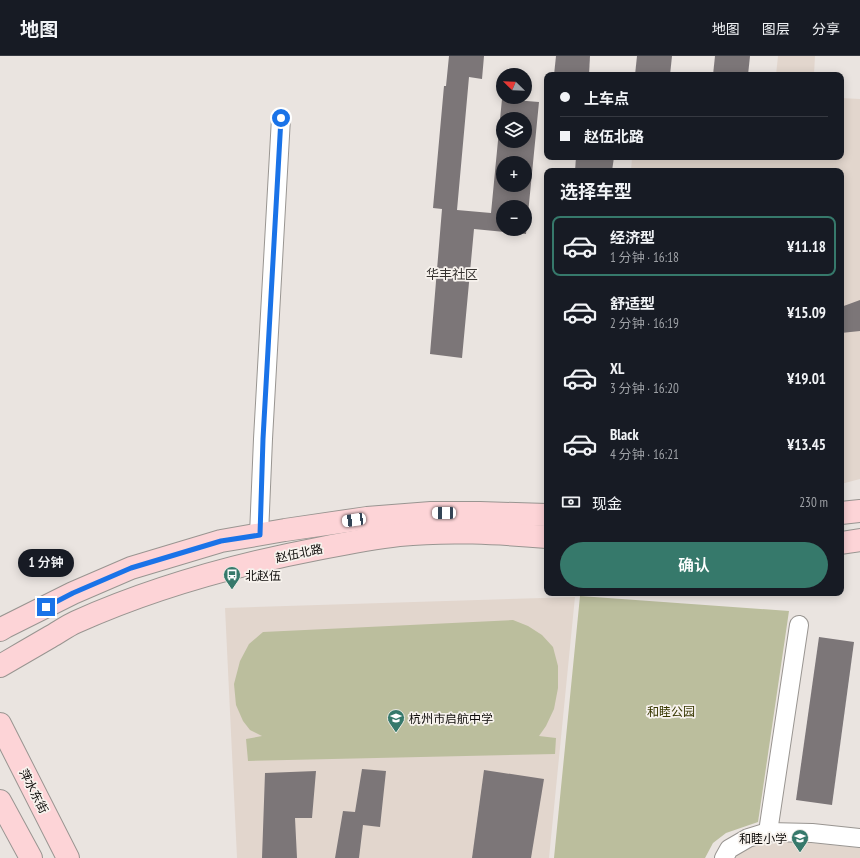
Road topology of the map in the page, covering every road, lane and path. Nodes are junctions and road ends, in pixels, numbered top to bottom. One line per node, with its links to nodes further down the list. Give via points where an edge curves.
1 (281, 118): 5 (street)
2 (860, 511): 3 (main road)
3 (844, 513)
4 (544, 515): 5 (main road, 赵伍北路, via 432,513 368,518)
5 (260, 535): 10 (main road, 赵伍北路, via 221,541 131,568 73,593)
6 (544, 537): 11 (main road, 赵伍北路, via 447,532 399,535 289,554 166,587 135,598 75,623)
7 (860, 540): 8 (main road)
8 (844, 543)
9 (799, 625): 14 (street)
10 (0, 630)
11 (0, 666)
12 (0, 724): 17 (main road, 萍水东街)
13 (0, 801): 16 (main road)
14 (768, 832): 15 (street); 18 (street, via 748,838 729,849)
15 (860, 838)
16 (31, 858)
17 (68, 858)
18 (724, 858)

